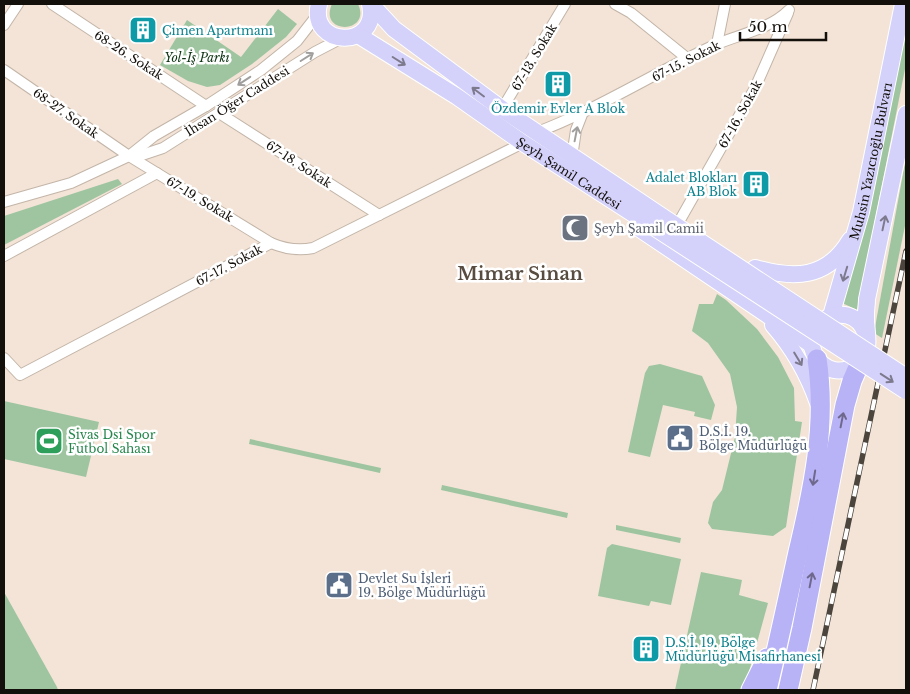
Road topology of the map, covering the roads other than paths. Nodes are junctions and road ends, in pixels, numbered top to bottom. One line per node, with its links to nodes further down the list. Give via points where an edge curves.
1 (18, 4): 10 (street)
2 (52, 4): 15 (street, 68-26. Sokak)
3 (370, 4): 11 (main road, via 370,20 366,27); 16 (main road, Şeyh Şamil Caddesi, one-way to 3, via 394,29)
4 (565, 4): 16 (street, 67-13. Sokak)
5 (615, 4): 13 (street)
6 (725, 4): 12 (street)
7 (903, 4): 25 (main road, Muhsin Yazıcıoğlu Bulvarı)
8 (791, 7): 12 (street, 67-15. Sokak, via 767,25); 27 (street, 67-16. Sokak, via 755,88)
9 (319, 9): 11 (main road, Şeyh Şamil Caddesi, via 325,30 333,36); 15 (street, İhsan Öğer Caddesi, one-way to 15, via 297,41 261,70)
10 (4, 25)
11 (350, 37): 18 (street, İhsan Öğer Caddesi, one-way to 11, via 326,45); 20 (main road, Şeyh Şamil Caddesi, one-way to 20)
12 (717, 44): 13 (street, 67-15. Sokak)
13 (688, 59): 17 (street, 67-15. Sokak)
14 (4, 70): 21 (street, 68-27. Sokak)
15 (206, 106): 21 (street, İhsan Öğer Caddesi, via 154,136)
16 (502, 109): 20 (main road, Şeyh Şamil Caddesi)
17 (583, 112): 20 (street, 67-15. Sokak); 22 (street, one-way to 17, via 576,130)
18 (219, 113): 21 (street, İhsan Öğer Caddesi, via 163,148); 26 (street, 67-18. Sokak)
19 (906, 114): 34 (main road, Muhsin Yazıcıoğlu Bulvarı, one-way to 19, via 868,299)
20 (529, 138): 22 (main road, Şeyh Şamil Caddesi); 26 (street, 67-17. Sokak)
21 (129, 156): 23 (street, 67-19. Sokak); 24 (street, İhsan Öğer Caddesi, via 71,183)
22 (577, 166): 27 (main road, via 614,178); 28 (main road, Şeyh Şamil Caddesi); 32 (main road, via 588,191 604,205)
23 (157, 173): 29 (street, 67-19. Sokak); 30 (street)
24 (4, 202)
25 (861, 212): 31 (main road, via 845,247 828,264 798,275 776,274); 33 (main road, Muhsin Yazıcıoğlu Bulvarı, one-way to 33)
26 (379, 215): 29 (street, 67-17. Sokak, via 313,248 290,249)
27 (680, 220): 31 (main road)
28 (659, 223): 38 (main road, Şeyh Şamil Caddesi, bridge); 39 (main road, Şeyh Şamil Caddesi, one-way to 39, bridge)
29 (271, 243): 36 (street, 67-17. Sokak, via 20,375)
30 (4, 256)
31 (755, 268): 33 (main road)
32 (756, 307): 35 (main road); 40 (main road, one-way to 40, via 795,354)
33 (829, 317): 34 (main road, via 842,314 853,318 864,330); 35 (main road, Muhsin Yazıcıoğlu Bulvarı, via 815,329 812,339)
34 (867, 340): 37 (main road, Muhsin Yazıcıoğlu Bulvarı)
35 (814, 352): 37 (main road, via 824,366 838,370 852,368); 40 (highway, via 820,376)
36 (4, 358)
37 (862, 358): 44 (highway, Muhsin Yazıcıoğlu Bulvarı, one-way to 37, via 845,405)
38 (906, 377)
39 (906, 391)
40 (821, 412): 41 (highway, one-way to 41, via 813,486)
41 (782, 625): 42 (highway); 43 (highway)
42 (751, 690)
43 (767, 690)
44 (788, 690)

